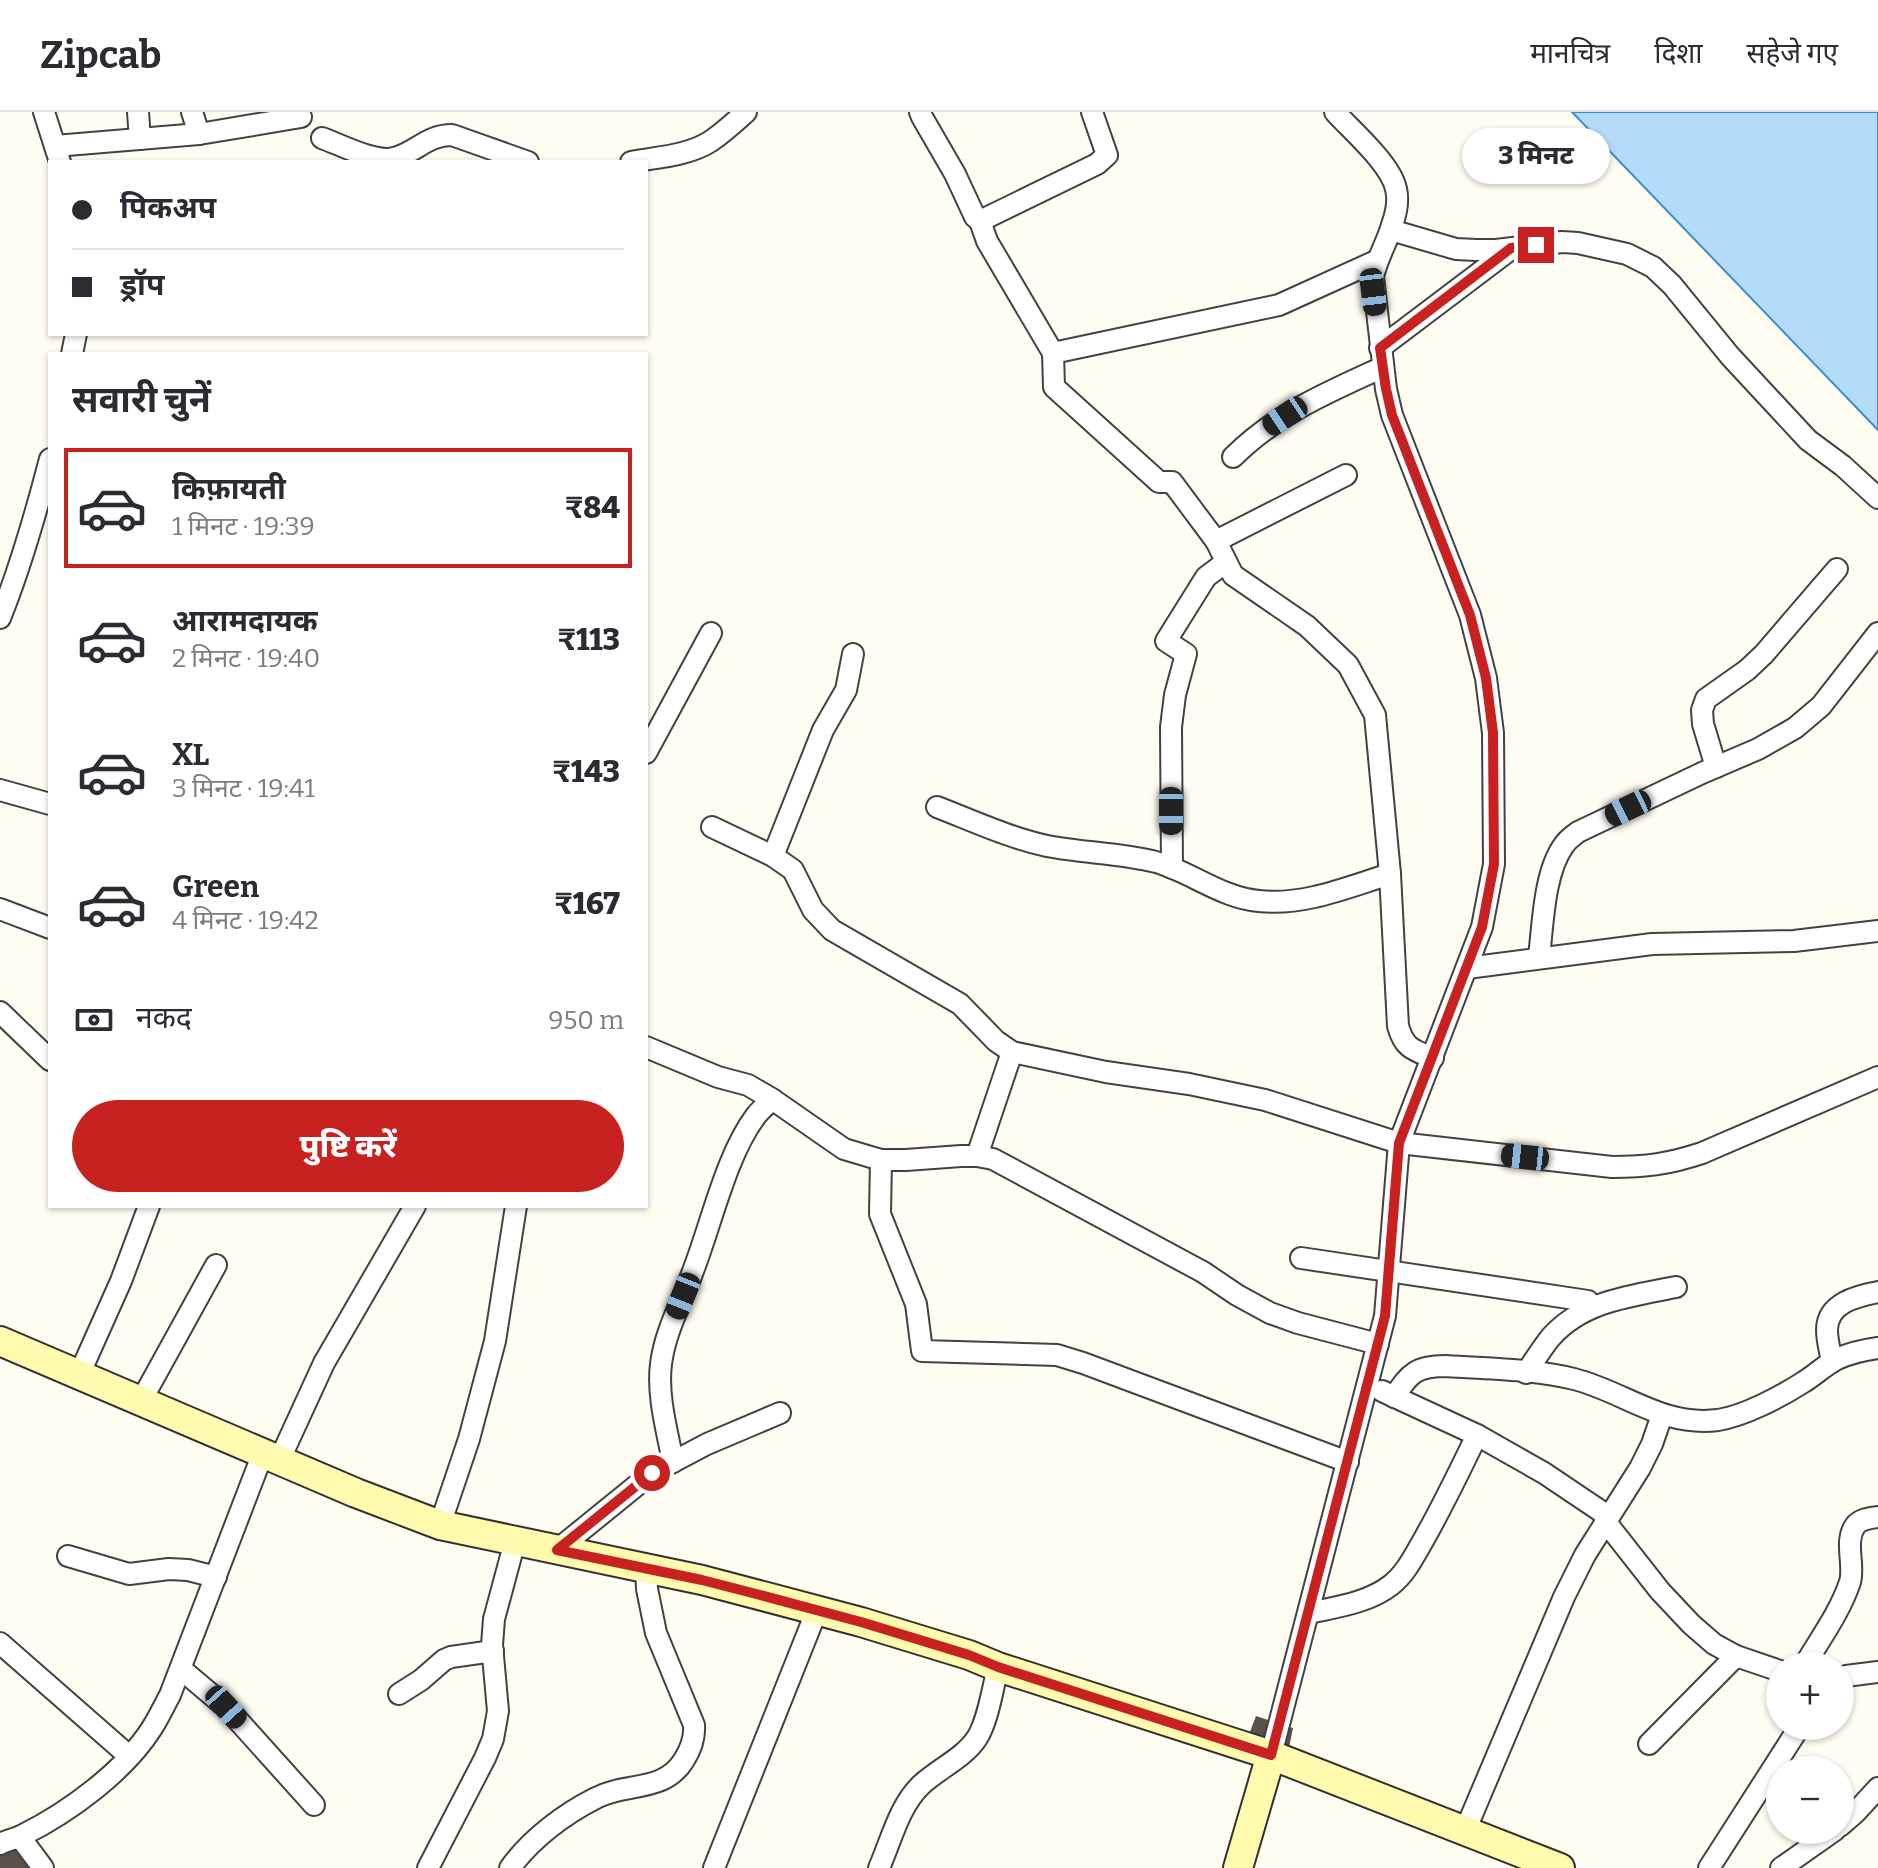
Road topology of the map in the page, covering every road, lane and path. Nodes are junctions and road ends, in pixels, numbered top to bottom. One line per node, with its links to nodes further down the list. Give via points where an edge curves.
1 (44, 112): 12 (street)
2 (138, 112): 11 (street)
3 (192, 112): 9 (street)
4 (746, 112): 14 (street, via 697,149)
5 (920, 112): 15 (street)
6 (1092, 112): 15 (street, via 1107,155)
7 (1335, 112): 16 (street, via 1390,173 1397,189)
8 (301, 117): 9 (street)
9 (199, 134): 11 (street)
10 (322, 138): 13 (street, via 378,158 393,158 440,135 452,135)
11 (140, 139): 12 (street)
12 (58, 154)
13 (522, 160)
14 (643, 160)
15 (980, 221): 19 (street)
16 (1391, 230): 17 (street, via 1456,249); 18 (street)
17 (1511, 248): 20 (street); 24 (street, via 1578,243 1627,254 1653,267 1808,440)
18 (1376, 261): 19 (street, via 1279,305); 20 (street, via 1373,292)
19 (1053, 353): 25 (street, via 1054,387 1159,482 1172,482)
20 (1382, 358): 21 (street, via 1299,406); 46 (street, via 1392,415 1470,615 1486,678 1493,733 1494,864 1482,927)
21 (1233, 457)
22 (48, 464): 27 (street)
23 (1346, 475): 25 (street)
24 (1878, 498)
25 (1216, 541): 26 (street)
26 (1226, 562): 40 (street, via 1206,577 1166,641 1186,654 1171,727); 41 (street, via 1233,575 1307,626 1348,665 1375,715)
27 (9, 569): 29 (street)
28 (1837, 569): 34 (street, via 1764,654 1703,704 1703,724)
29 (0, 618)
30 (711, 633): 33 (street)
31 (1878, 633): 34 (street, via 1821,706 1795,728)
32 (853, 654): 39 (street, via 846,690 823,730)
33 (648, 749)
34 (1716, 767): 45 (street, via 1566,842 1550,878)
35 (2, 798): 36 (street)
36 (48, 804)
37 (937, 807): 40 (street, via 1046,846)
38 (712, 827): 39 (street)
39 (773, 856): 49 (street, via 793,870 813,910 832,930 960,1004)
40 (1172, 868): 41 (street, via 1258,901 1319,896)
41 (1390, 874): 51 (street, via 1398,1026 1411,1049)
42 (0, 909): 43 (street)
43 (48, 927)
44 (1878, 931): 45 (street, via 1794,941 1652,944)
45 (1539, 957): 46 (street)
46 (1467, 968): 51 (street)
47 (0, 1012): 50 (street)
48 (648, 1048): 53 (street)
49 (1012, 1052): 54 (street, via 1265,1100); 55 (street)
50 (48, 1058)
51 (1433, 1058): 54 (street)
52 (1878, 1077): 54 (street, via 1673,1163 1612,1167)
53 (772, 1099): 56 (street, via 844,1149); 79 (street, via 741,1141 664,1342 660,1390)
54 (1399, 1143): 62 (street)
55 (977, 1156): 56 (street); 67 (street, via 993,1159 1270,1313)
56 (881, 1160): 80 (street, via 880,1214 916,1304 922,1351 1057,1355)
57 (148, 1208): 71 (street)
58 (414, 1208): 78 (street)
59 (516, 1208): 83 (street, via 495,1341)
60 (1301, 1258): 62 (street)
61 (216, 1265): 74 (street)
62 (1388, 1272): 65 (street); 67 (street)
63 (1676, 1287): 70 (street, via 1591,1308 1552,1337)
64 (1878, 1292): 69 (street, via 1843,1303 1829,1317)
65 (1588, 1301)
66 (0, 1341): 71 (street)
67 (1378, 1344): 72 (street)
68 (1878, 1348): 69 (street)
69 (1832, 1362): 76 (street, via 1800,1384 1722,1419)
70 (1526, 1373): 73 (street, via 1430,1366 1409,1375); 76 (street, via 1590,1384)
71 (79, 1375): 74 (street)
72 (1367, 1385): 73 (street); 80 (street)
73 (1394, 1397): 77 (street)
74 (141, 1401): 78 (street)
75 (780, 1413): 79 (street)
76 (1662, 1415): 82 (street, via 1640,1468)
77 (1477, 1435): 82 (street, via 1544,1473); 90 (street, via 1403,1574 1371,1597)
78 (271, 1457): 83 (street); 88 (street)
79 (673, 1462): 85 (street)
80 (1348, 1462): 90 (street)
81 (1878, 1517): 93 (street, via 1854,1527 1849,1585)
82 (1607, 1519): 94 (street, via 1691,1624); 108 (street, via 1564,1597)
83 (440, 1525): 84 (street)
84 (515, 1541): 85 (street); 92 (street, via 494,1619)
85 (557, 1550): 87 (street)
86 (68, 1556): 88 (street, via 129,1574 169,1569)
87 (646, 1569): 89 (street); 114 (street, via 656,1633 694,1725 692,1747 667,1778 609,1792 562,1818)
88 (216, 1577): 97 (street)
89 (817, 1610): 96 (street); 115 (street)
90 (1309, 1613): 103 (street)
91 (0, 1643): 104 (street)
92 (493, 1651): 100 (street, via 444,1660); 113 (street, via 498,1711 493,1739)
93 (1812, 1652)
94 (1736, 1656): 95 (street); 102 (street)
95 (1766, 1666)
96 (998, 1667): 103 (street); 116 (street, via 976,1740 918,1787)
97 (181, 1669): 104 (street, via 151,1730); 106 (street, via 226,1707)
98 (1878, 1672): 99 (street)
99 (1854, 1675)
100 (399, 1694)
101 (1791, 1740): 119 (street)
102 (1649, 1744)
103 (1271, 1755): 108 (street); 117 (street)
104 (129, 1756): 109 (street, via 85,1798)
105 (1878, 1788): 107 (street)
106 (314, 1805)
107 (1854, 1814)
108 (1465, 1831): 118 (street)
109 (20, 1837): 110 (street); 112 (street)
110 (0, 1844)
111 (1815, 1844): 120 (street)
112 (43, 1868)
113 (428, 1868)
114 (510, 1868)
115 (714, 1868)
116 (879, 1868)
117 (1238, 1868)
118 (1560, 1868)
119 (1709, 1868)
120 (1781, 1868)

